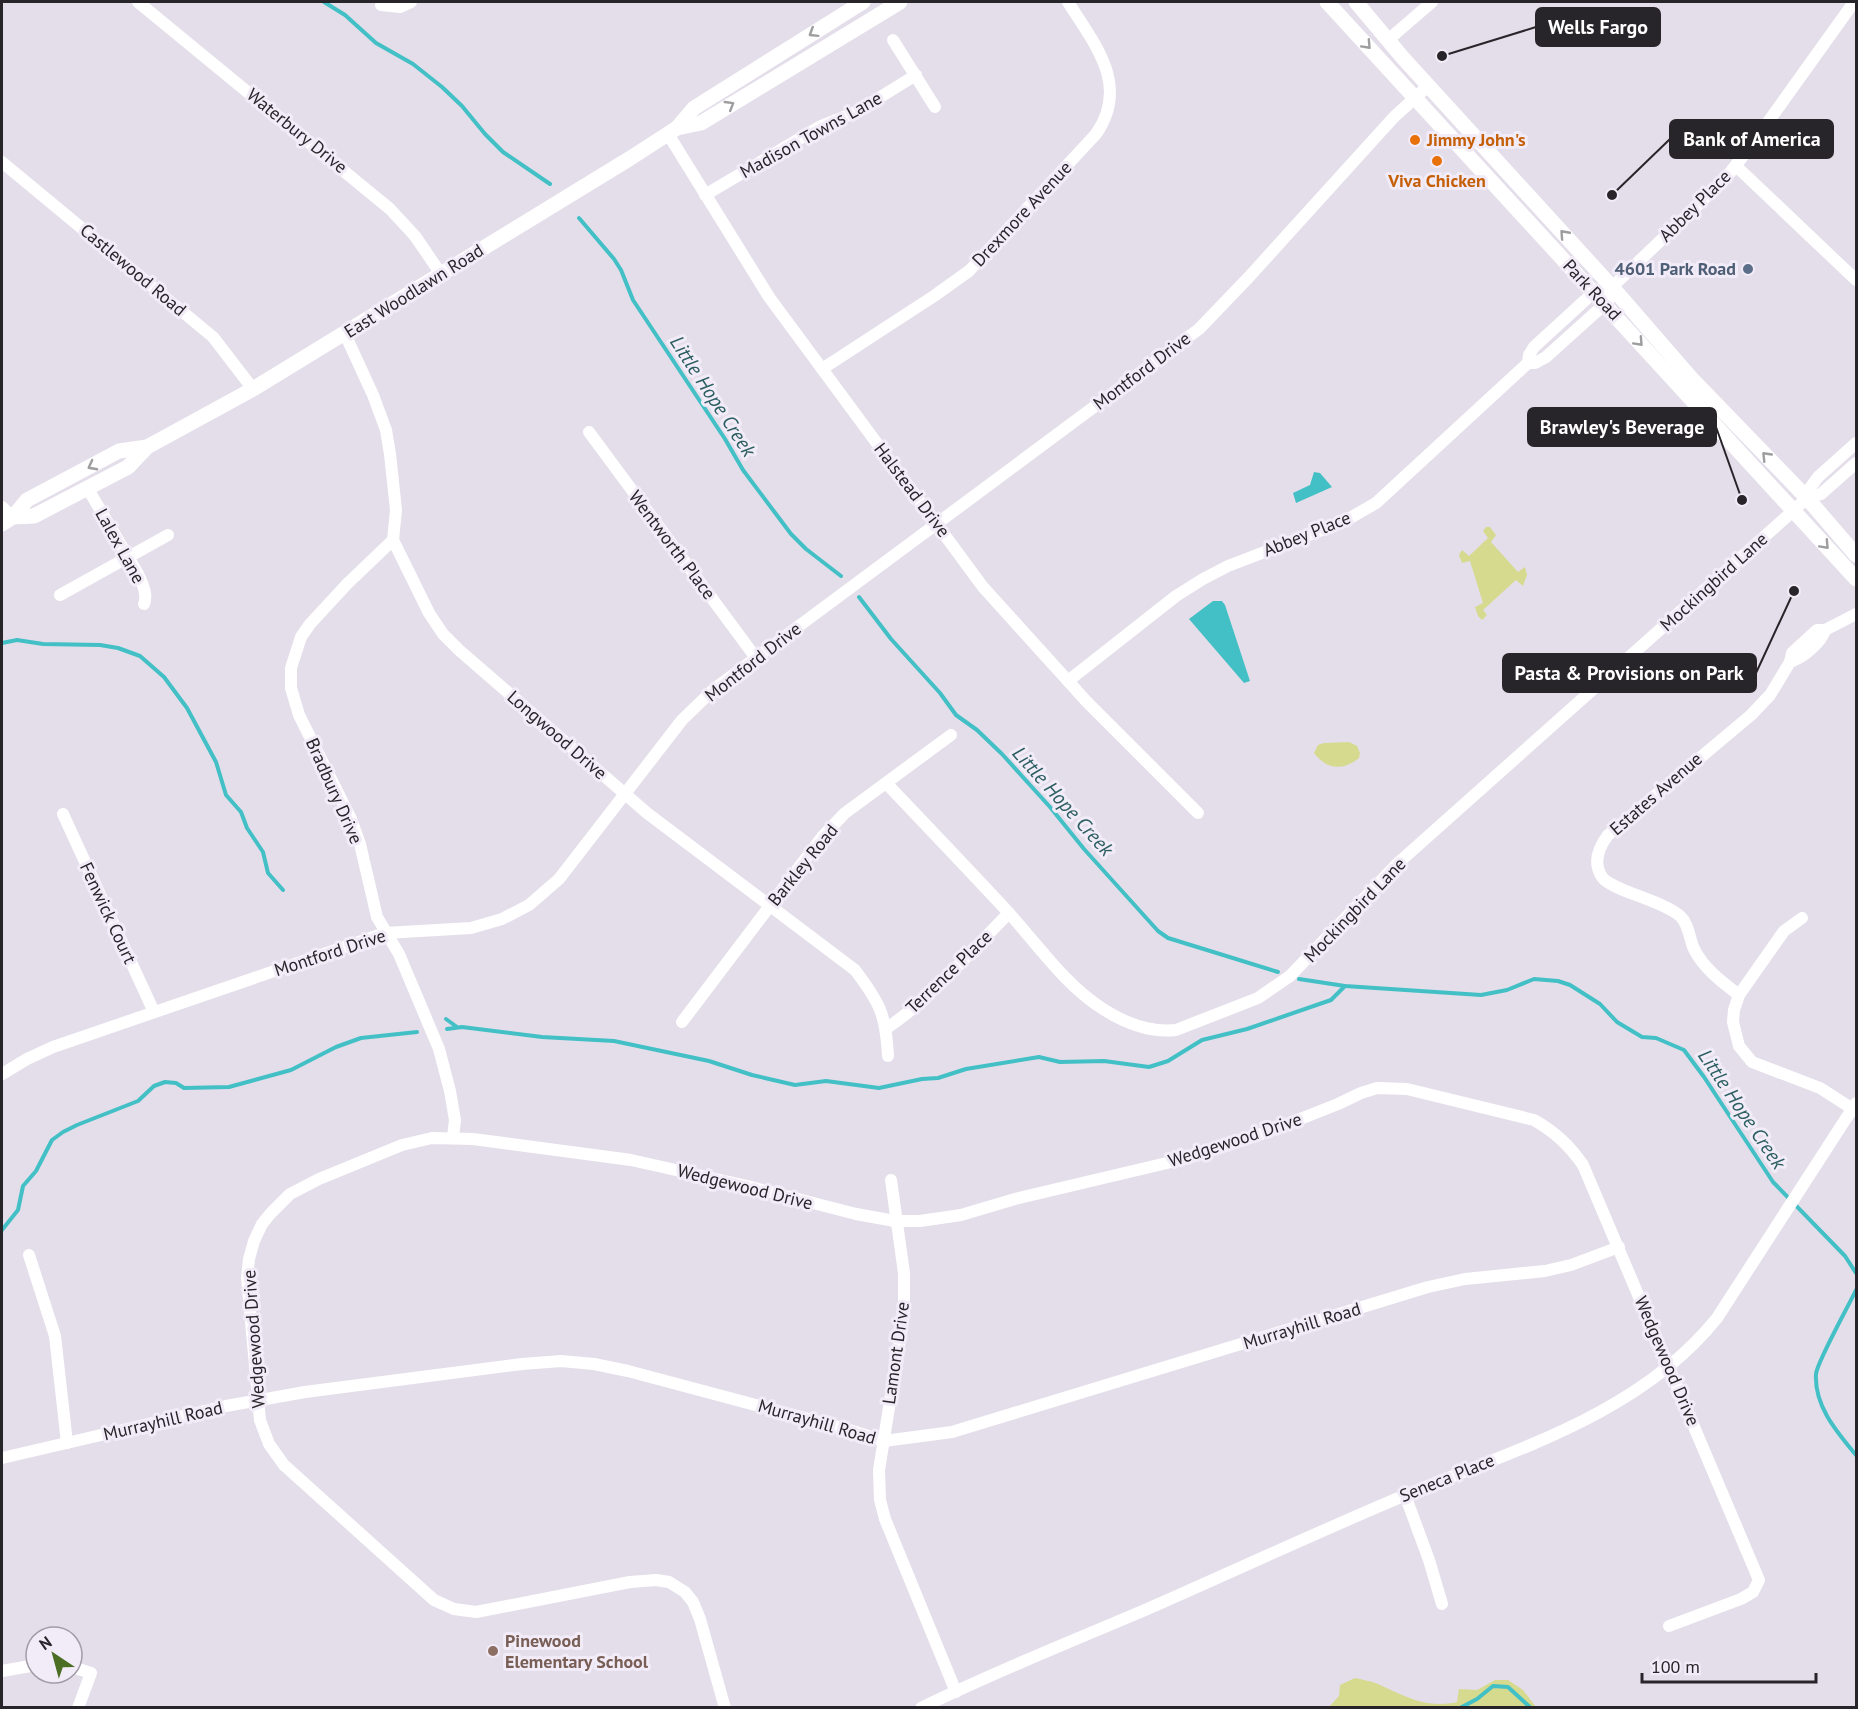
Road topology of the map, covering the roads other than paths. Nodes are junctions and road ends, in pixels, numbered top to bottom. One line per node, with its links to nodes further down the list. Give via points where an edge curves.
1 (138, 2): 21 (street, Waterbury Drive, via 390,209 416,236)
2 (411, 2): 9 (street)
3 (863, 2): 17 (main road, East Woodlawn Road, one-way to 17, via 694,108)
4 (900, 2): 17 (main road, East Woodlawn Road, one-way to 4, via 701,123)
5 (1068, 2): 28 (street, Drexmore Avenue, via 1109,75 1108,110 1096,134 969,271)
6 (1327, 2): 15 (main road, Park Road, one-way to 15)
7 (1356, 2): 12 (main road, Park Road)
8 (1432, 2): 12 (street)
9 (381, 6)
10 (1853, 8): 19 (street, Abbey Place)
11 (893, 40): 13 (street)
12 (1388, 40): 14 (main road, Park Road)
13 (916, 75): 16 (street); 20 (street, Madison Towns Lane)
14 (1428, 86): 15 (street, Montford Drive); 23 (main road, Park Road, one-way to 14)
15 (1415, 98): 24 (main road, Park Road); 39 (street, Montford Drive, via 1199,329)
16 (935, 107)
17 (673, 131): 20 (street, Halstead Drive); 21 (main road, East Woodlawn Road)
18 (2, 162): 29 (street, Castlewood Road, via 213,337)
19 (1736, 166): 22 (street); 23 (street, Abbey Place)
20 (705, 195): 28 (street, Halstead Drive, via 769,297)
21 (441, 274): 26 (main road, East Woodlawn Road)
22 (1857, 280)
23 (1612, 287): 24 (street); 25 (street); 35 (main road, Park Road, one-way to 23, via 1691,378)
24 (1594, 292): 25 (main road, Park Road); 27 (street, via 1534,347)
25 (1605, 304): 27 (street, via 1546,357); 37 (main road, Park Road, one-way to 37)
26 (345, 333): 29 (main road, East Woodlawn Road); 41 (street, via 386,430 396,510)
27 (1528, 363): 49 (street, Abbey Place, via 1376,502 1343,522 1203,579)
28 (822, 369): 39 (street, Halstead Drive)
29 (253, 389): 32 (main road, East Woodlawn Road)
30 (589, 432): 48 (street, Wentworth Place)
31 (1857, 443): 35 (street, Mockingbird Lane, via 1818,477)
32 (147, 447): 34 (main road, East Woodlawn Road, via 128,467); 38 (main road, East Woodlawn Road, one-way to 38, via 119,452 37,494)
33 (1857, 463): 35 (street, Mockingbird Lane, via 1821,494)
34 (88, 489): 38 (main road, East Woodlawn Road, via 34,516); 43 (street, Lalex Lane)
35 (1807, 498): 37 (street, Mockingbird Lane); 42 (main road, Park Road)
36 (2, 507): 38 (street)
37 (1793, 511): 44 (main road, Park Road, one-way to 44); 56 (street, Mockingbird Lane, via 1397,864 1302,965 1258,998 1176,1030 1150,1030 1103,1009 1081,993)
38 (7, 521)
39 (938, 524): 48 (street, Montford Drive); 49 (street, Halstead Drive, via 995,602)
40 (168, 535): 43 (street)
41 (393, 540): 52 (street, Longwood Drive, via 443,634); 58 (street, Bradbury Drive, via 310,624 294,654 290,679 299,715 351,819 377,917)
42 (1857, 555)
43 (128, 557): 45 (street); 46 (street, Lalex Lane, via 144,586)
44 (1857, 579)
45 (60, 595)
46 (144, 604)
47 (1857, 614): 59 (street, Estates Avenue, via 1825,630 1822,637 1809,644 1798,660 1790,662 1770,695 1751,715 1608,835 1596,858 1602,877 1610,883 1661,904 1682,918 1699,958)
48 (756, 658): 52 (street, Montford Drive, via 714,689 682,720)
49 (1068, 681): 53 (street, Halstead Drive)
50 (951, 735): 51 (street, Barkley Road)
51 (886, 783): 55 (street, Barkley Road, via 845,813 822,837); 56 (street, Mockingbird Lane)
52 (624, 794): 55 (street, Longwood Drive); 58 (street, Montford Drive, via 559,879 529,905 502,919 471,928)
53 (1198, 813)
54 (63, 814): 60 (street, Fenwick Court)
55 (771, 905): 61 (street, Barkley Road); 62 (street, Longwood Drive, via 855,970 876,999)
56 (1009, 913): 62 (street, Terrence Place)
57 (1802, 918): 59 (street, via 1784,931)
58 (386, 933): 60 (street, Montford Drive); 66 (street, Bradbury Drive, via 399,954 439,1049 455,1120)
59 (1739, 995): 65 (street, via 1733,1022 1745,1056)
60 (154, 1012): 64 (street, Montford Drive, via 53,1047)
61 (682, 1022)
62 (887, 1028): 63 (street, Longwood Drive)
63 (888, 1056)
64 (2, 1074)
65 (1855, 1107): 71 (street, Seneca Place, via 1717,1318)
66 (453, 1137): 68 (street, Wedgewood Drive, via 631,1160); 72 (street, Wedgewood Drive, via 432,1137 381,1153 299,1188 271,1213 254,1241 247,1278)
67 (891, 1180): 68 (street, Lamont Drive)
68 (896, 1221): 69 (street, Wedgewood Drive, via 961,1215 1188,1158 1270,1131 1360,1093 1394,1087 1534,1120 1551,1129 1583,1165); 73 (street, Lamont Drive, via 904,1314)
69 (1619, 1247): 71 (street, Wedgewood Drive); 73 (street, Murrayhill Road, via 1545,1271 1428,1287 952,1432)
70 (29, 1255): 74 (street, via 56,1336)
71 (1669, 1366): 76 (street, Seneca Place, via 1612,1404 1564,1429); 78 (street, Wedgewood Drive, via 1759,1580 1753,1592 1741,1599)
72 (258, 1400): 73 (street, Murrayhill Road, via 561,1361 628,1371); 74 (street, Murrayhill Road); 84 (street, Wedgewood Drive, via 265,1436 284,1465 425,1592 447,1607 476,1612 630,1582 656,1580 680,1588 696,1607)
73 (884, 1441): 82 (street, Lamont Drive, via 878,1480 885,1519)
74 (67, 1443): 75 (street, Murrayhill Road)
75 (2, 1458)
76 (1405, 1495): 77 (street); 82 (street, Seneca Place)
77 (1442, 1604)
78 (1669, 1626)
79 (24, 1667): 80 (street)
80 (2, 1671)
81 (84, 1671): 83 (street, via 91,1673)
82 (956, 1692): 85 (street, Seneca Place)
83 (78, 1707)
84 (725, 1707)
85 (921, 1707)

